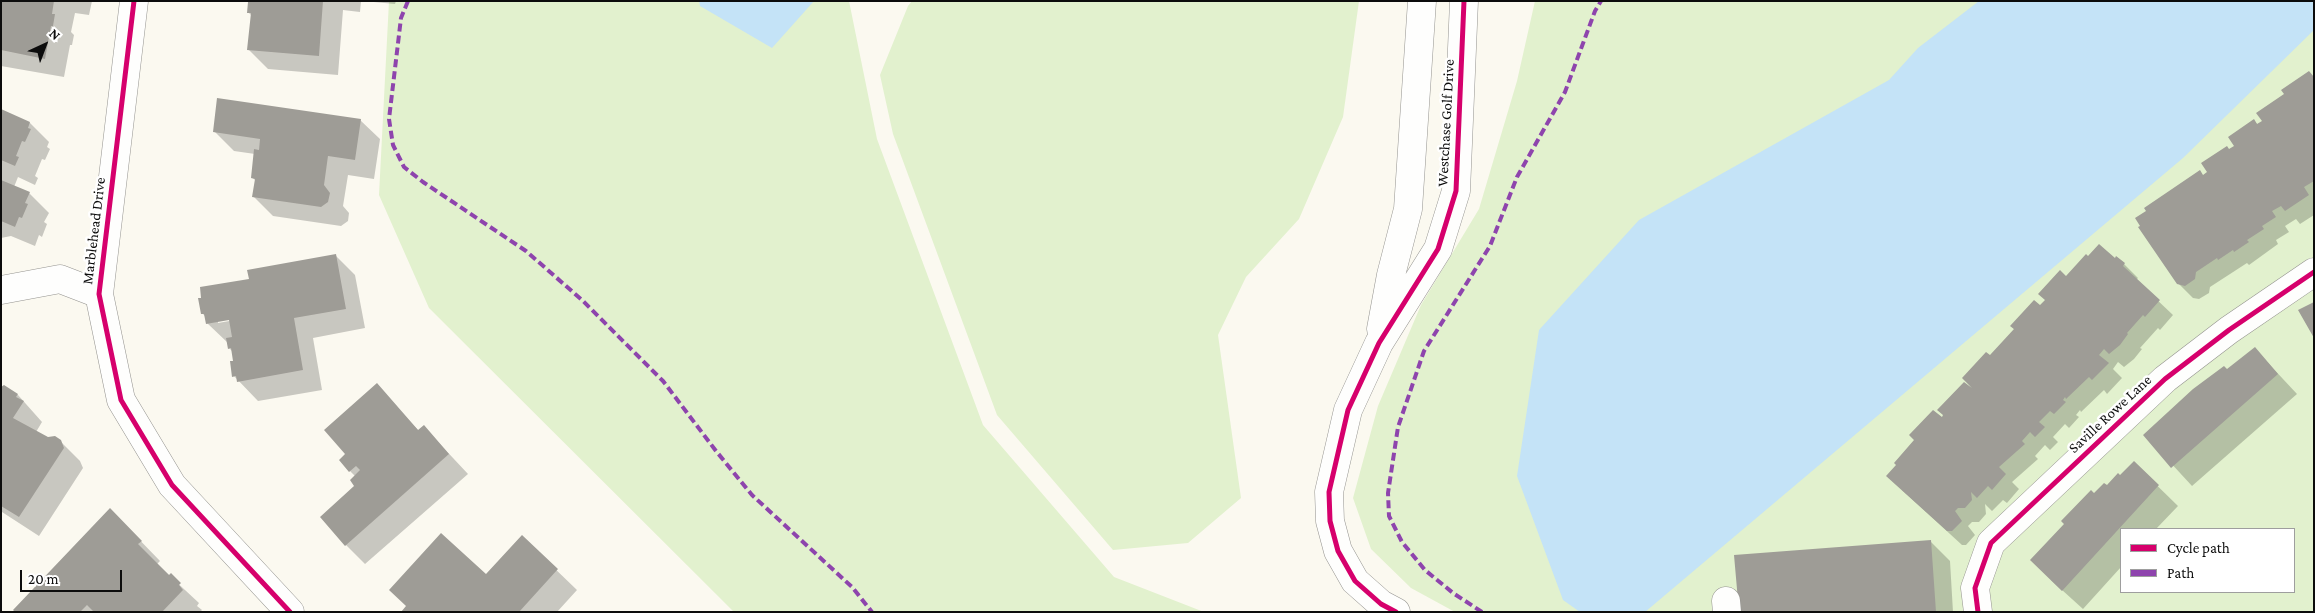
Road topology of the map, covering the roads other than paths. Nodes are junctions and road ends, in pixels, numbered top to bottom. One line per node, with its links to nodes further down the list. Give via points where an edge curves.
1 (134, 1): 6 (street, Marblehead Drive)
2 (1422, 1): 7 (street, Westchase Golf Drive, via 1408,209 1391,275)
3 (1464, 1): 7 (street, Westchase Golf Drive, via 1456,191 1438,249)
4 (2314, 272): 10 (street, Saville Rowe Lane, via 2165,379 1991,543 1975,588)
5 (1, 290): 6 (street, via 60,279)
6 (99, 294): 8 (street, Marblehead Drive, via 121,400 172,485)
7 (1379, 343): 9 (street, Westchase Golf Drive, via 1348,410 1329,492 1330,521 1338,551 1355,581 1381,604)
8 (290, 612)
9 (1396, 612)
10 (1978, 612)

